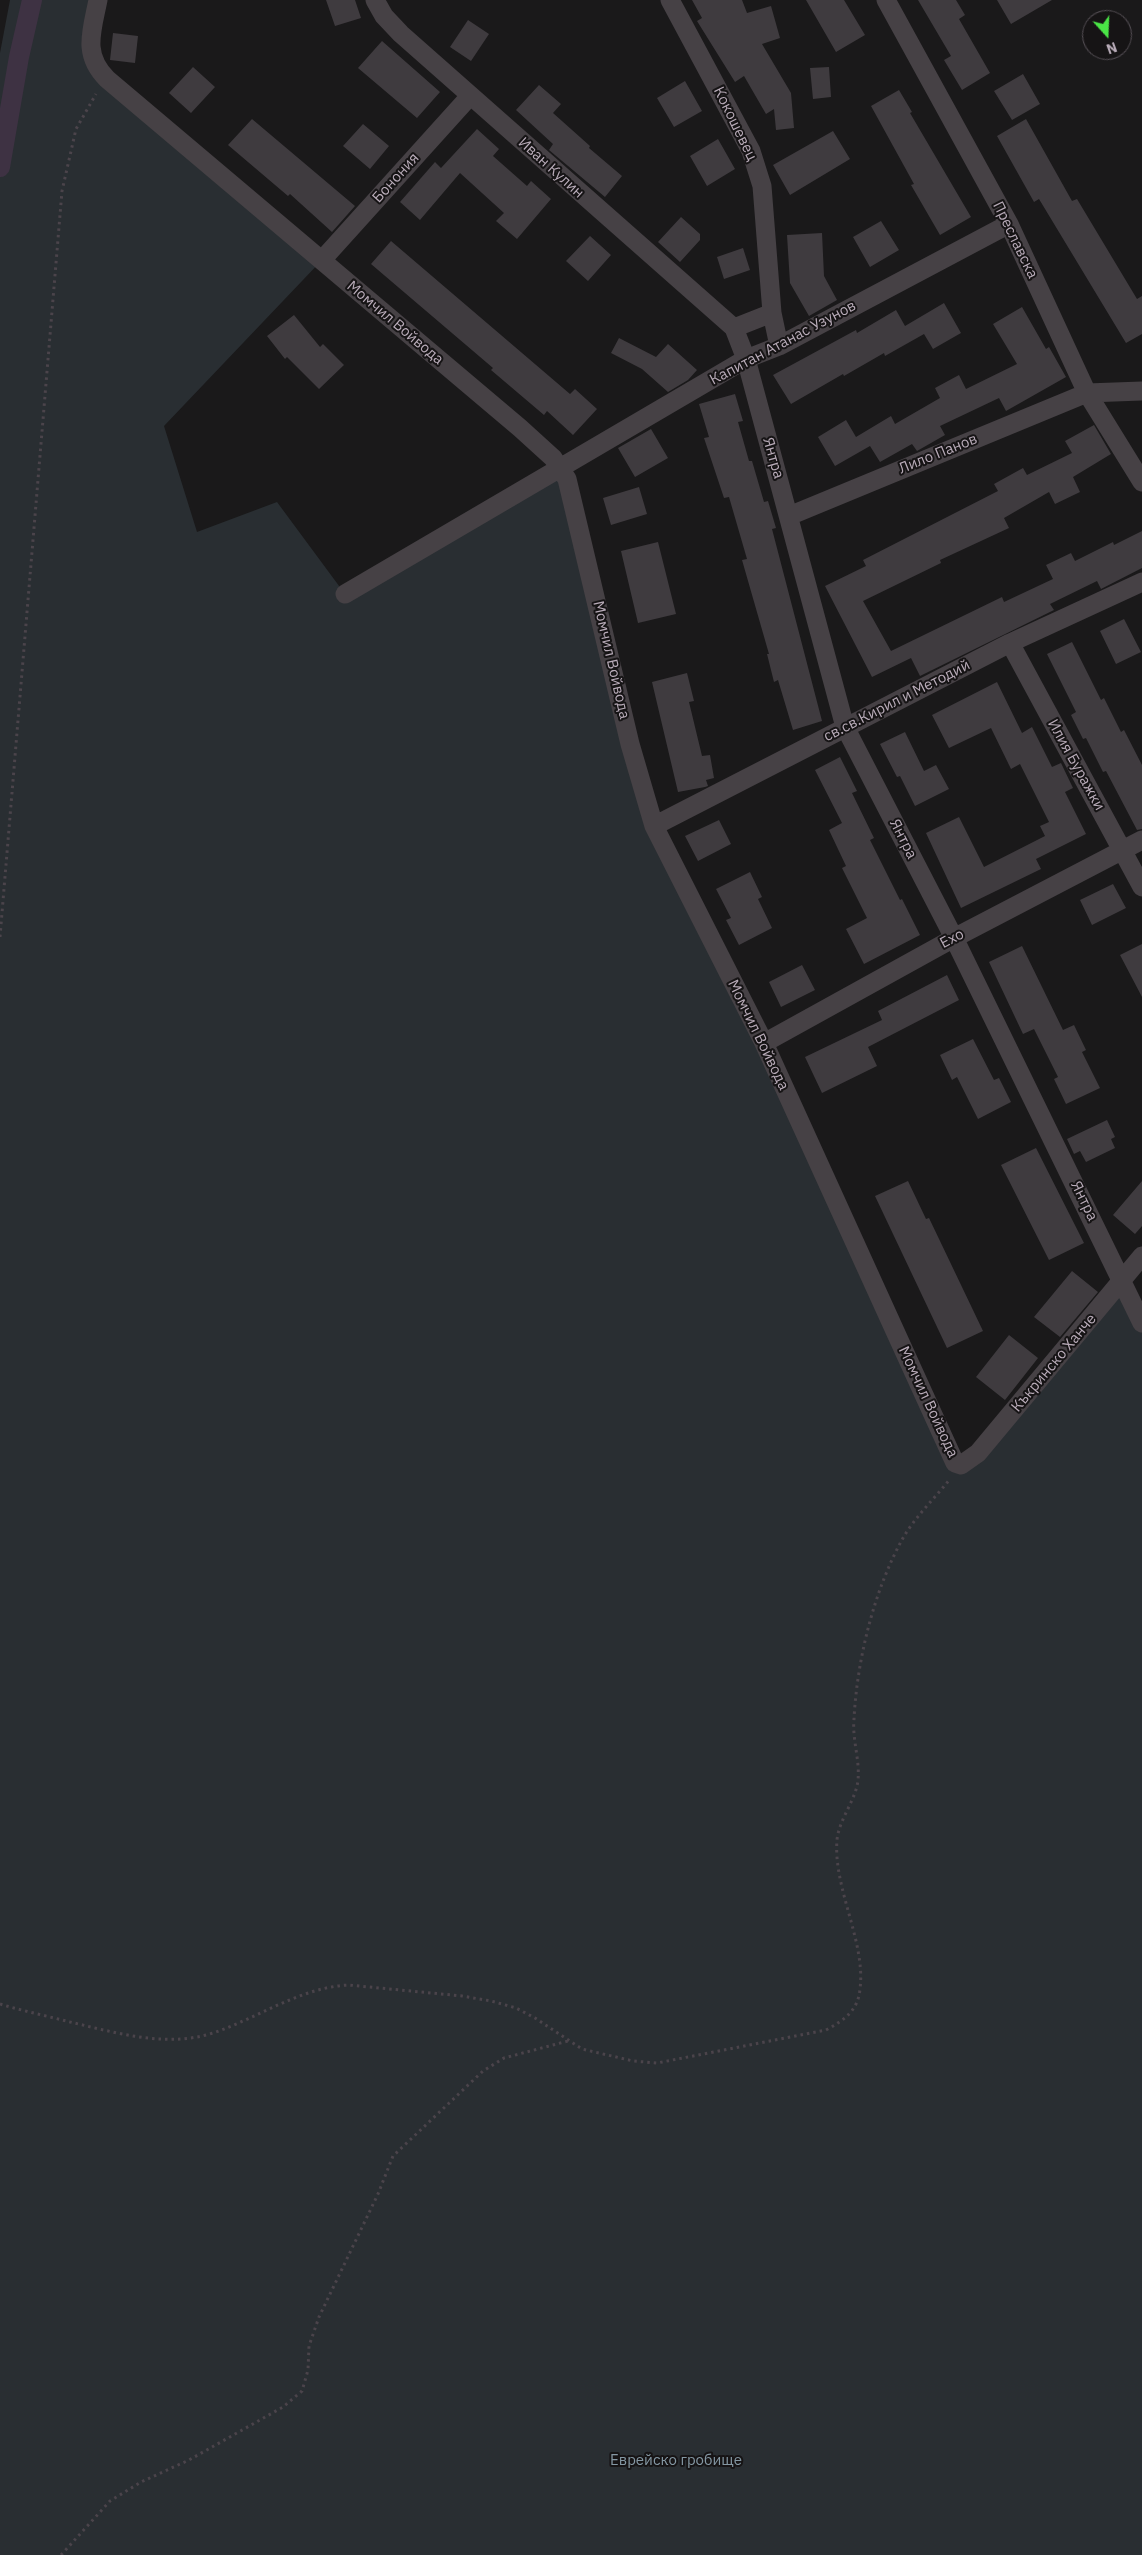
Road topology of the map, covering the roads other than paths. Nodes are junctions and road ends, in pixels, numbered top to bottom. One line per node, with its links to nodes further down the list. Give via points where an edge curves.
1 (98, 0): 7 (street, Момчил Войвода, via 90,42 92,58 107,79)
2 (375, 0): 5 (street, Иван Кулин, via 384,16 401,34)
3 (670, 0): 8 (street, Кокошевец, via 751,151 762,186)
4 (886, 0): 6 (street, Преславска)
5 (470, 96): 7 (street, Бонония); 9 (street, Иван Кулин)
6 (1009, 224): 10 (street, Капитан Атанас Узунов); 13 (street, Преславска)
7 (322, 260): 14 (street, Момчил Войвода, via 520,428)
8 (772, 313): 9 (street); 10 (street, Кокошевец)
9 (734, 328): 11 (street, Янтра)
10 (779, 346): 11 (street, Капитан Атанас Узунов)
11 (746, 359): 14 (street, Капитан Атанас Узунов); 16 (street, Янтра)
12 (1142, 391): 13 (street)
13 (1087, 393): 15 (street, Преславска); 16 (street, Лило Панов)
14 (562, 468): 18 (street, Капитан Атанас Узунов); 21 (street, Момчил Войвода, via 577,513 632,752)
15 (1142, 482)
16 (789, 516): 20 (street, Янтра)
17 (1142, 582): 19 (street, св.св.Кирил и Методий)
18 (345, 594)
19 (1010, 644): 20 (street, св.св.Кирил и Методий); 23 (street, Илия Буражки)
20 (845, 727): 21 (street, св.св.Кирил и Методий); 25 (street, Янтра)
21 (654, 826): 26 (street, Момчил Войвода)
22 (1142, 840): 23 (street, Ехо)
23 (1122, 851): 24 (street, Илия Буражки); 25 (street, Ехо)
24 (1142, 886)
25 (954, 938): 26 (street, Ехо); 28 (street, Янтра)
26 (764, 1043): 30 (street, Момчил Войвода, via 950,1455 954,1463)
27 (1142, 1256): 28 (street, Къкринско Ханче)
28 (1123, 1281): 29 (street, Янтра); 30 (street, Къкринско Ханче, via 978,1453)
29 (1142, 1324)
30 (961, 1465)

